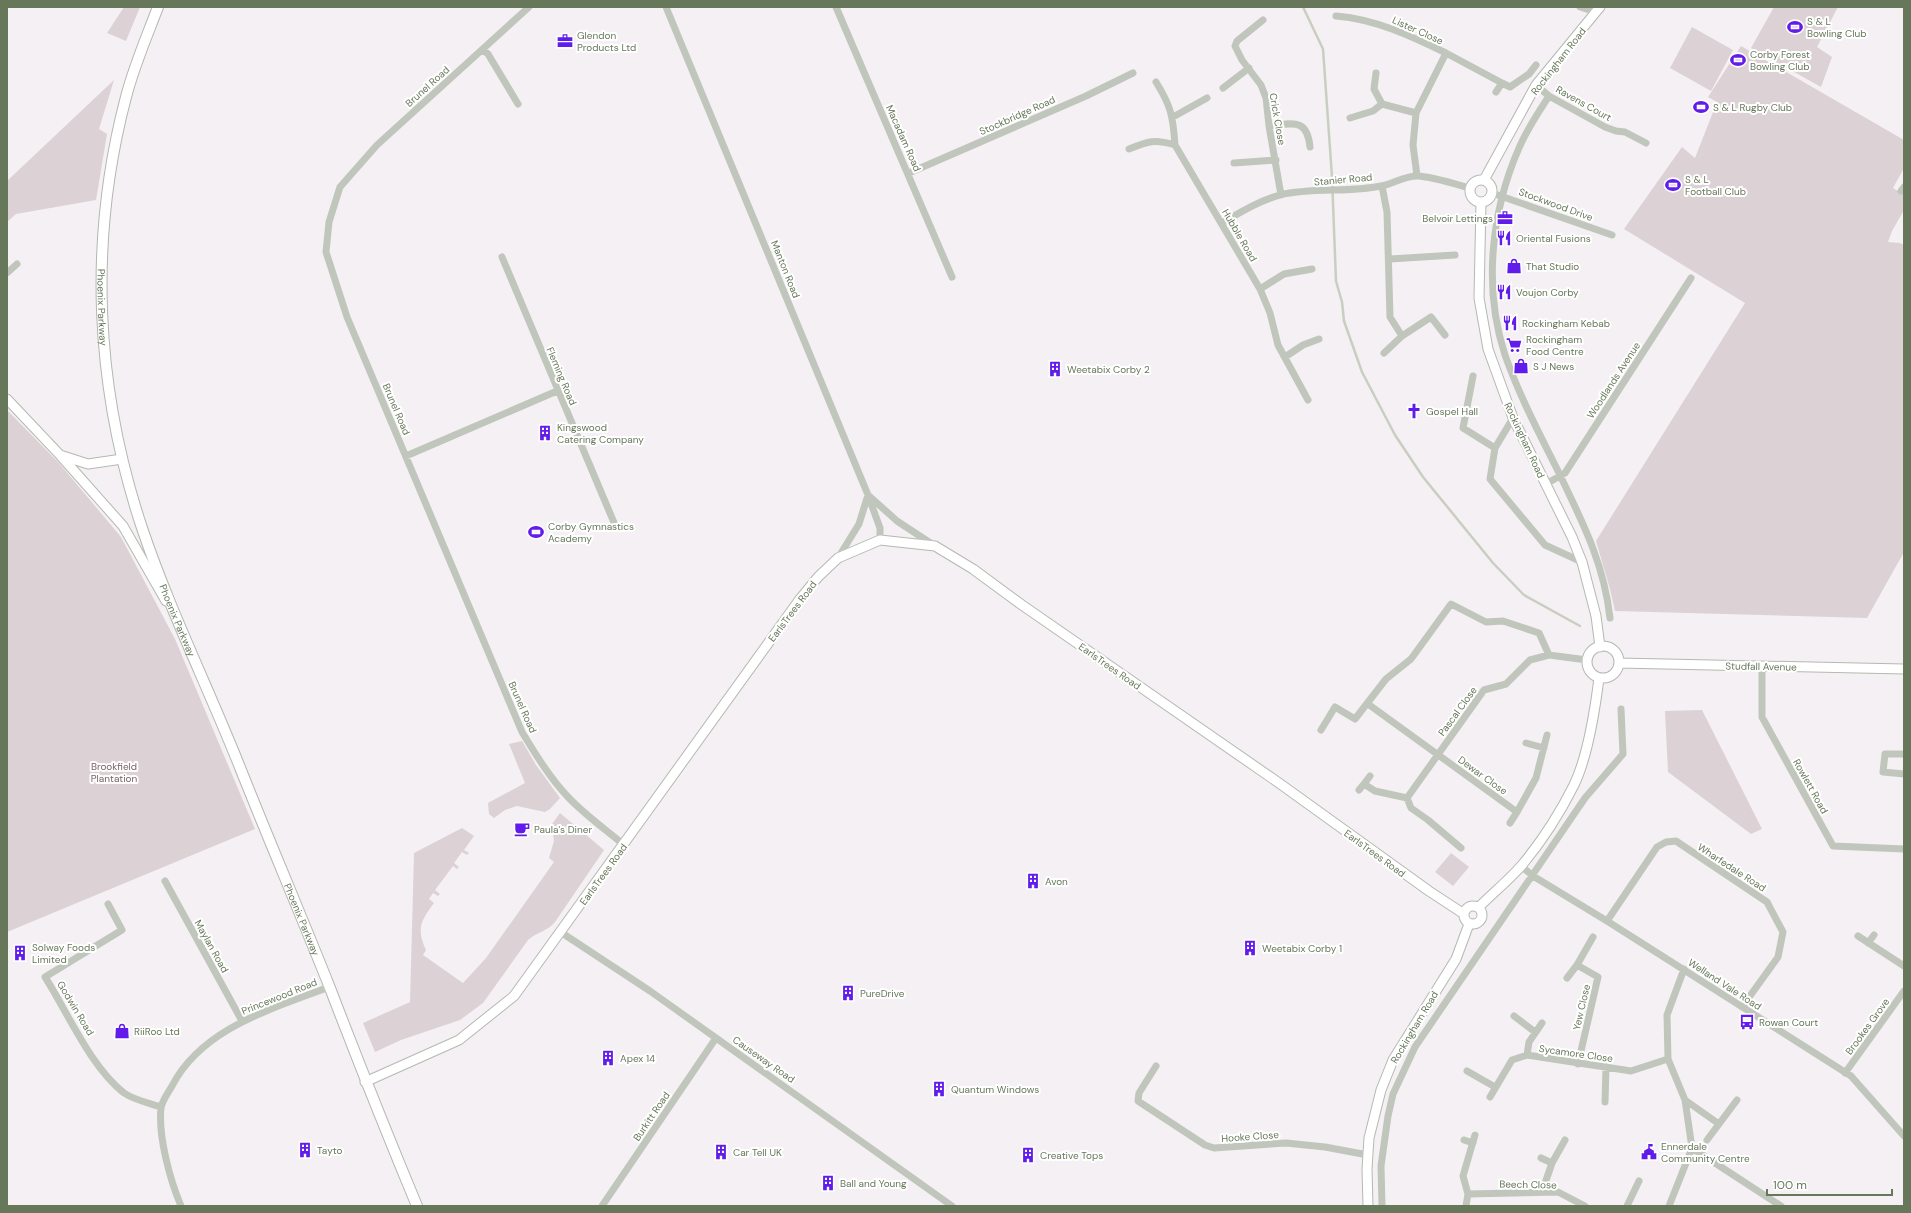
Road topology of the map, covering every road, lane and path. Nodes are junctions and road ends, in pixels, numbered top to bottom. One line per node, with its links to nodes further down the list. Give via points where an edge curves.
1 (158, 7): 69 (main road, Phoenix Parkway, via 126,96 109,173 103,235 101,319 108,389)
2 (529, 7): 9 (street, Brunel Road)
3 (666, 7): 72 (street, Manton Road)
4 (836, 7): 34 (street, Macadam Road)
5 (1580, 7): 6 (street)
6 (1598, 10): 17 (street, Rockingham Road)
7 (1336, 16): 10 (street, Lister Close, via 1375,23 1416,38)
8 (1263, 20): 12 (street, Crick Close, via 1237,40 1235,46)
9 (483, 50): 22 (street, via 488,54); 68 (street, Brunel Road, via 377,145 340,187 329,222 326,252 342,303)
10 (1446, 53): 16 (street, Lister Close); 24 (street, Lister Close)
11 (1536, 65): 16 (street, via 1529,74 1510,87)
12 (1249, 68): 18 (street); 27 (street, Crick Close, via 1261,85 1266,98)
13 (1133, 73): 34 (street, Stockbridge Road)
14 (1376, 73): 23 (street, via 1374,89)
15 (1156, 82): 25 (street, Hubble Road)
16 (1502, 84): 19 (street)
17 (1536, 85): 20 (street, Ravens Court); 36 (street, Rockingham Road)
18 (1223, 88)
19 (1496, 92)
20 (1549, 96): 28 (street, Ravens Court, via 1611,130 1625,132); 41 (street, via 1519,148)
21 (1207, 98): 25 (street)
22 (518, 104)
23 (1382, 104): 24 (street); 26 (street, via 1373,111)
24 (1416, 113): 35 (street, Lister Close, via 1413,145)
25 (1173, 118): 29 (street, Hubble Road)
26 (1350, 118)
27 (1269, 126): 30 (street, via 1294,123 1301,125 1306,129); 32 (street, Crick Close)
28 (1646, 143)
29 (1175, 145): 31 (street, via 1158,140); 43 (street, Hubble Road)
30 (1310, 146)
31 (1129, 149)
32 (1276, 160): 33 (street); 40 (street, Crick Close)
33 (1234, 163)
34 (909, 174): 51 (street, Macadam Road)
35 (1417, 176): 37 (street, Stanier Road); 38 (street, Stanier Road)
36 (1484, 180): 38 (street, via 1474,181); 39 (street, via 1490,185)
37 (1382, 186): 40 (street, Stanier Road); 47 (street, via 1388,212)
38 (1470, 188): 42 (street, via 1472,198)
39 (1492, 193): 41 (street, Stockwood Drive); 42 (street, via 1488,200)
40 (1281, 195): 43 (street, Stanier Road, via 1256,204)
41 (1502, 195): 44 (street, Stockwood Drive); 54 (street, via 1492,260)
42 (1481, 202): 53 (street, Rockingham Road)
43 (1222, 223): 55 (street, Hubble Road)
44 (1612, 235)
45 (1455, 255): 47 (street)
46 (502, 257): 62 (street, Fleming Road)
47 (1390, 259): 57 (street, via 1390,317)
48 (17, 264): 50 (street)
49 (1312, 269): 55 (street, via 1284,274)
50 (7, 273)
51 (952, 277)
52 (1691, 278): 70 (street, Woodlands Avenue)
53 (1479, 283): 54 (street); 65 (street, Rockingham Road, via 1478,298 1488,349)
54 (1493, 283): 70 (street, via 1494,305 1505,354 1526,405)
55 (1260, 289): 60 (street, Hubble Road, via 1270,313 1278,345)
56 (1445, 335): 57 (street, via 1431,317)
57 (1402, 336): 59 (street)
58 (1319, 338): 60 (street)
59 (1384, 353)
60 (1285, 357): 64 (street, Hubble Road)
61 (1473, 376): 66 (street, via 1463,428)
62 (557, 391): 68 (street); 73 (street, Fleming Road)
63 (7, 399): 67 (street)
64 (1308, 400)
65 (1513, 418): 66 (street); 71 (street, Rockingham Road)
66 (1495, 448): 77 (street, via 1490,479 1545,546)
67 (60, 455): 69 (street, via 88,464); 79 (street, via 123,526)
68 (406, 456): 102 (street, Brunel Road, via 522,732 543,766 567,796)
69 (122, 459): 79 (main road, Phoenix Parkway, via 143,530)
70 (1561, 477): 71 (street, Woodlands Avenue); 78 (street, via 1596,553 1607,592)
71 (1546, 484): 77 (street, Rockingham Road)
72 (868, 495): 74 (street, Manton Road, via 880,528); 75 (street, via 897,521); 76 (street, via 860,524)
73 (615, 525)
74 (880, 540): 75 (street, EarlsTrees Road); 76 (street, EarlsTrees Road)
75 (935, 546): 110 (street, EarlsTrees Road, via 974,569 1279,783 1429,892)
76 (838, 558): 102 (street, EarlsTrees Road, via 800,598)
77 (1582, 562): 80 (street, Rockingham Road, via 1596,616)
78 (1610, 618)
79 (181, 628): 122 (main road, Phoenix Parkway)
80 (1600, 647): 82 (street, via 1593,650); 83 (street, via 1615,652)
81 (1549, 655): 82 (street, Pascal Close); 87 (street, via 1539,633 1502,621 1486,622 1451,604 1411,659 1386,679); 93 (street, Pascal Close, via 1530,660 1506,684 1484,690)
82 (1587, 660): 86 (street, via 1590,671)
83 (1619, 663): 84 (street, Studfall Avenue); 86 (street, via 1610,676)
84 (1762, 666): 85 (street, Studfall Avenue); 104 (street, Rowlett Road, via 1762,717 1833,846)
85 (1904, 669)
86 (1599, 678): 105 (street, via 1588,742 1574,784 1539,844)
87 (1368, 704): 89 (street, via 1355,719 1335,707); 93 (street, Dewar Close)
88 (1621, 709): 106 (street, via 1623,754 1585,798)
89 (1321, 730)
90 (1547, 735): 92 (street)
91 (1526, 743): 92 (street)
92 (1544, 748): 100 (street, via 1536,778)
93 (1438, 754): 99 (street, Pascal Close); 100 (street, Dewar Close)
94 (1904, 754): 95 (street, via 1885,754 1883,772)
95 (1904, 774)
96 (1370, 776): 97 (street)
97 (1364, 784): 98 (street); 99 (street, via 1375,792)
98 (1359, 790)
99 (1407, 798): 103 (street, via 1411,808)
100 (1517, 812): 101 (street)
101 (1510, 823)
102 (624, 845): 113 (street, EarlsTrees Road)
103 (1461, 848)
104 (1904, 849)
105 (1521, 866): 106 (street, Welland Vale Road); 109 (street)
106 (1533, 876): 111 (street, Welland Vale Road); 163 (street, via 1454,988 1402,1073 1393,1094 1383,1142)
107 (165, 881): 126 (street, Maylan Road)
108 (108, 904): 143 (street, Godwin Road, via 122,930 45,977 100,1069 124,1093)
109 (1479, 908): 110 (street, via 1470,906); 112 (street, via 1482,919 1476,925)
110 (1464, 914): 112 (street)
111 (1607, 921): 120 (street, Welland Vale Road); 124 (street, Wharfedale Road, via 1657,847 1666,842 1676,841 1768,902 1782,932 1778,957)
112 (1469, 924): 152 (street, Rockingham Road, via 1456,959 1393,1060 1381,1090 1369,1138)
113 (562, 932): 129 (street, Causeway Road, via 650,990); 137 (street, EarlsTrees Road, via 514,996 459,1040)
114 (1874, 935): 117 (street)
115 (1858, 936): 117 (street)
116 (1593, 937): 118 (street, Yew Close)
117 (1868, 942): 119 (street)
118 (1577, 965): 121 (street, Yew Close); 132 (street, Yew Close, via 1598,977)
119 (1904, 966)
120 (1684, 969): 124 (street, Welland Vale Road); 131 (street, via 1667,1015)
121 (1567, 978)
122 (329, 987): 126 (street, Princewood Road); 137 (main road, Phoenix Parkway)
123 (1904, 991): 136 (street, Brookes Grove)
124 (1742, 1007): 136 (street, Welland Vale Road)
125 (1514, 1016): 128 (street)
126 (242, 1021): 143 (street, Princewood Road, via 204,1045 179,1072)
127 (1542, 1023): 128 (street)
128 (1535, 1032): 130 (street, via 1529,1042)
129 (716, 1038): 160 (street, Burkitt Road); 161 (street, Causeway Road)
130 (1527, 1055): 132 (street, Sycamore Close); 138 (street, Sycamore Close, via 1512,1060)
131 (1668, 1060): 134 (street, Sycamore Close, via 1631,1071); 140 (street)
132 (1578, 1064): 134 (street, Sycamore Close)
133 (1156, 1066): 152 (street, Hooke Close, via 1139,1093 1138,1101 1205,1145 1214,1148 1286,1143)
134 (1606, 1067): 142 (street)
135 (1468, 1071): 138 (street)
136 (1846, 1073): 146 (street, Welland Vale Road)
137 (365, 1082): 159 (main road, Phoenix Parkway)
138 (1495, 1087): 139 (street, Sycamore Close)
139 (1490, 1097)
140 (1685, 1100): 144 (street); 151 (street)
141 (1737, 1100): 144 (street)
142 (1605, 1102)
143 (161, 1107): 158 (street, via 163,1143)
144 (1719, 1124): 149 (street)
145 (1475, 1135): 150 (street)
146 (1904, 1136)
147 (1464, 1140): 150 (street)
148 (1565, 1140): 154 (street)
149 (1707, 1140)
150 (1473, 1143): 157 (street, via 1463,1176)
151 (1692, 1148): 167 (street); 168 (street)
152 (1368, 1155): 162 (street, Rockingham Road)
153 (1541, 1158): 154 (street)
154 (1552, 1163): 156 (street)
155 (1639, 1181): 166 (street)
156 (1542, 1192): 157 (street, Beech Close); 165 (street, Beech Close, via 1558,1192)
157 (1468, 1194): 164 (street)
158 (181, 1206)
159 (417, 1206)
160 (602, 1206)
161 (952, 1206)
162 (1368, 1206)
163 (1382, 1206)
164 (1466, 1206)
165 (1585, 1206)
166 (1627, 1206)
167 (1669, 1206)
168 (1781, 1206)

